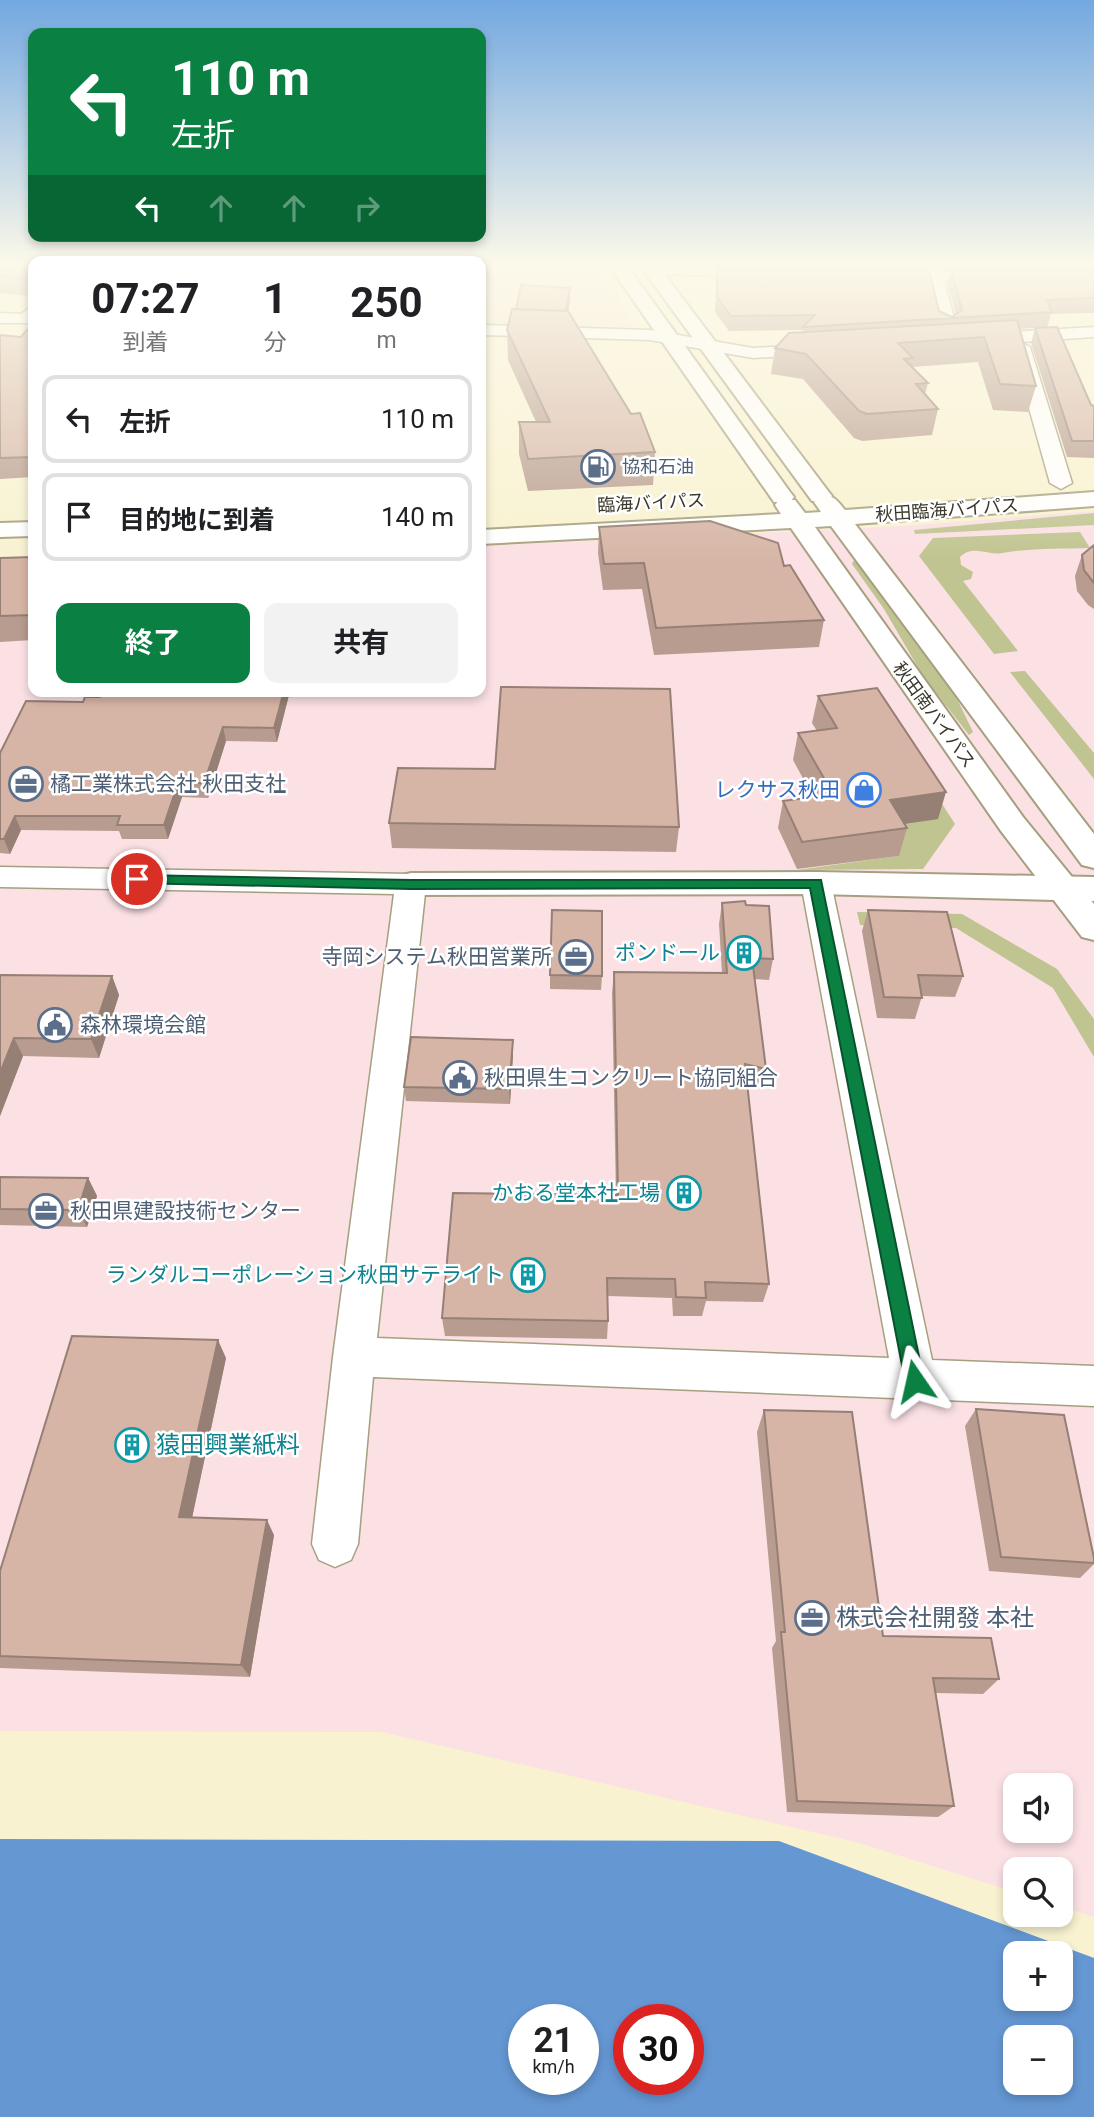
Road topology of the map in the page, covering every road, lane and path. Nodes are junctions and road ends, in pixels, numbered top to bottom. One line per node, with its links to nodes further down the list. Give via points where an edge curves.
1 (689, 366): 6 (main road, 秋田南バイパス)
2 (729, 366): 9 (main road, 秋田南バイパス)
3 (1026, 366): 5 (street)
4 (1094, 480): 5 (main road, 秋田臨海バイパス)
5 (1060, 483): 9 (main road, 秋田臨海バイパス)
6 (782, 497): 7 (main road); 9 (main road); 10 (main road, 秋田南バイパス)
7 (755, 498)
8 (1094, 499): 9 (main road, 秋田臨海バイパス)
9 (842, 500): 10 (main road, 秋田臨海バイパス); 16 (main road, 秋田南バイパス)
10 (800, 520): 13 (main road, 臨海バイパス); 20 (main road, 秋田南バイパス, via 871,627)
11 (28, 529): 12 (main road)
12 (0, 530)
13 (486, 537)
14 (0, 551): 15 (main road)
15 (28, 551)
16 (1094, 857)
17 (0, 877): 19 (street)
18 (816, 883): 19 (main road); 20 (main road); 24 (street)
19 (411, 884): 23 (street)
20 (1060, 888): 21 (main road); 22 (main road, 秋田南バイパス)
21 (1094, 889)
22 (1094, 928)
23 (354, 1357): 24 (street); 26 (street)
24 (915, 1381): 25 (street)
25 (1094, 1387)
26 (335, 1544)

